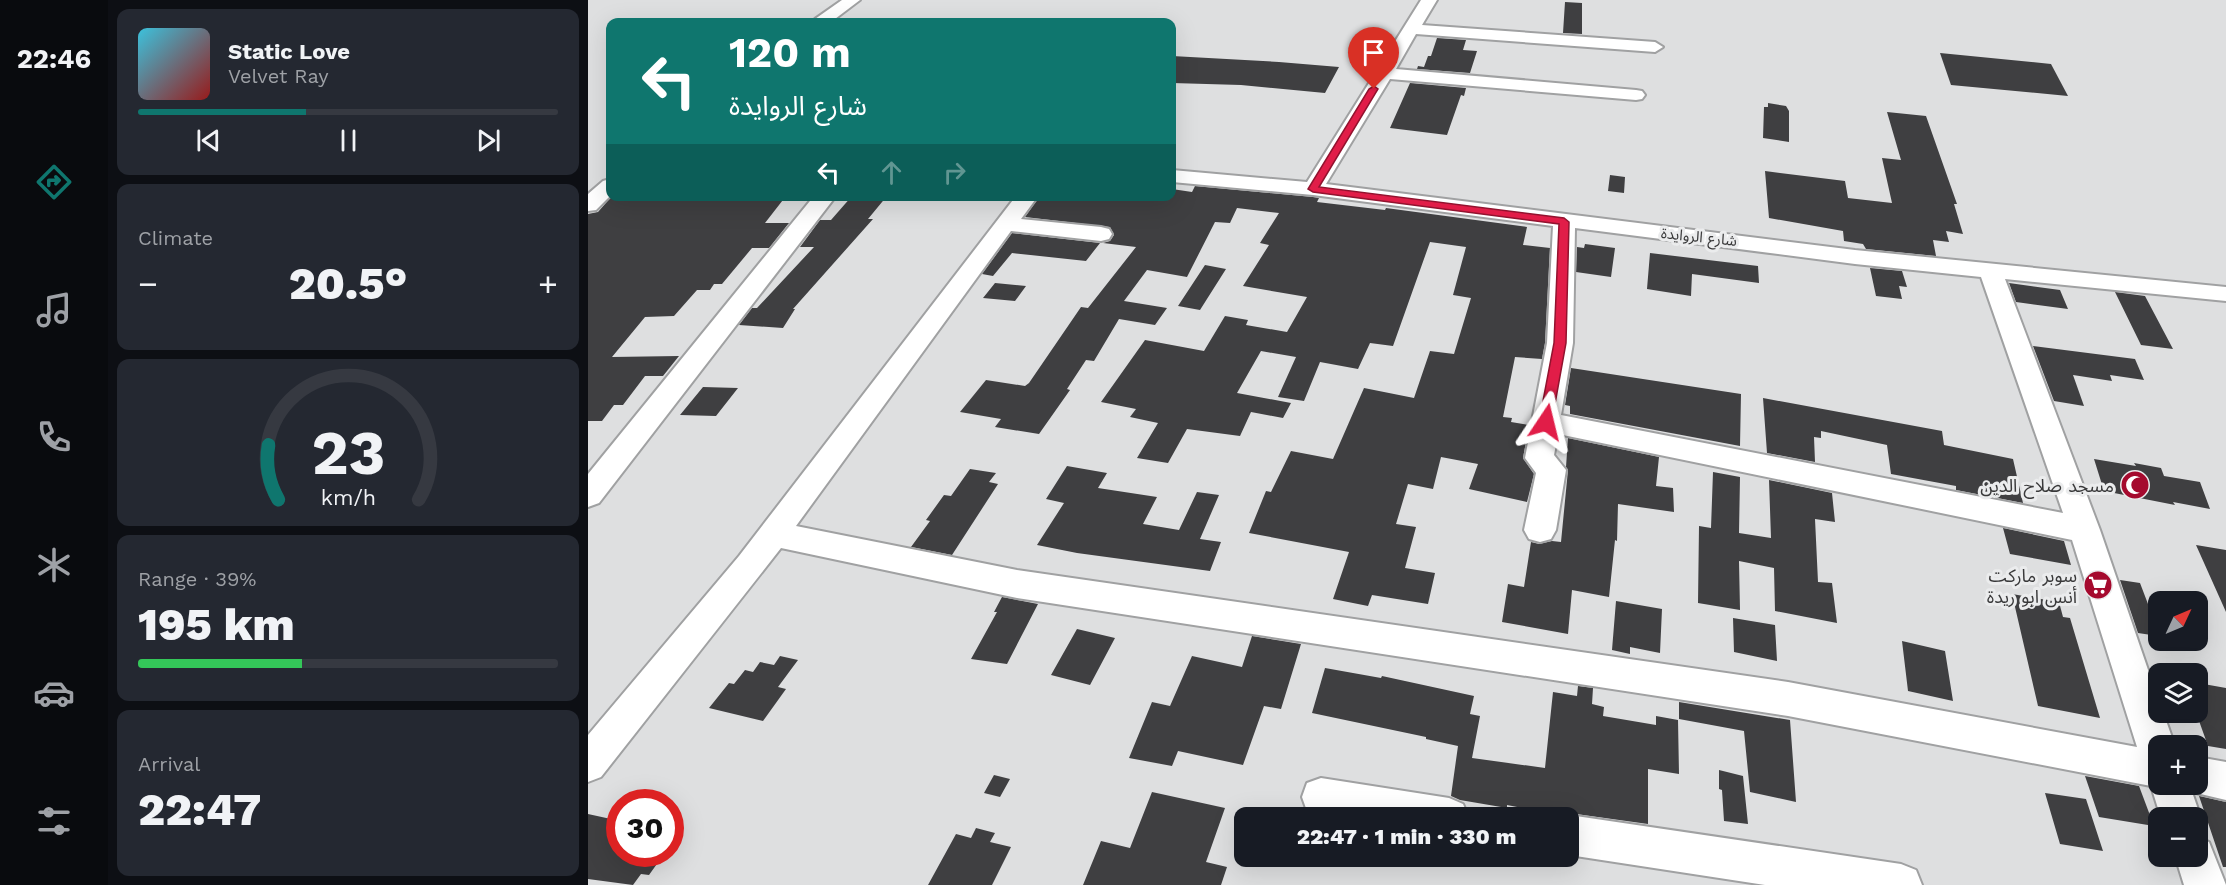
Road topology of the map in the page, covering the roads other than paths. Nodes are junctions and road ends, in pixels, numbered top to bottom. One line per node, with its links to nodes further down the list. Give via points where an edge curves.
1 (852, 0): 3 (street)
2 (1429, 0): 4 (street)
3 (827, 18)
4 (1410, 29): 5 (street); 6 (street)
5 (1655, 47)
6 (1383, 74): 7 (street); 10 (street)
7 (1636, 95)
8 (1176, 176): 10 (street, شارع الروايدة)
9 (606, 188): 13 (street)
10 (1313, 189): 14 (street, شارع الروايدة)
11 (822, 201): 20 (street)
12 (1024, 201): 15 (street)
13 (588, 205)
14 (1564, 222): 17 (street, شارع الروايدة); 19 (street, via 1560,343)
15 (1005, 224): 16 (street); 23 (street)
16 (1101, 234)
17 (1990, 270): 18 (street, شارع الروايدة); 22 (street)
18 (2226, 294)
19 (1546, 422): 21 (street, via 1539,458 1551,470); 22 (street)
20 (588, 495)
21 (1540, 530)
22 (2084, 530): 24 (street)
23 (774, 534): 25 (street); 26 (street, via 1017,584 1788,699)
24 (2152, 735)
25 (588, 764)
26 (2148, 767)
27 (2208, 778): 28 (street)
28 (2226, 781)
29 (1321, 797): 30 (street)
30 (1382, 807)
31 (1579, 837): 33 (street)
32 (2199, 867): 34 (street)
33 (1901, 885)
34 (2205, 885)

